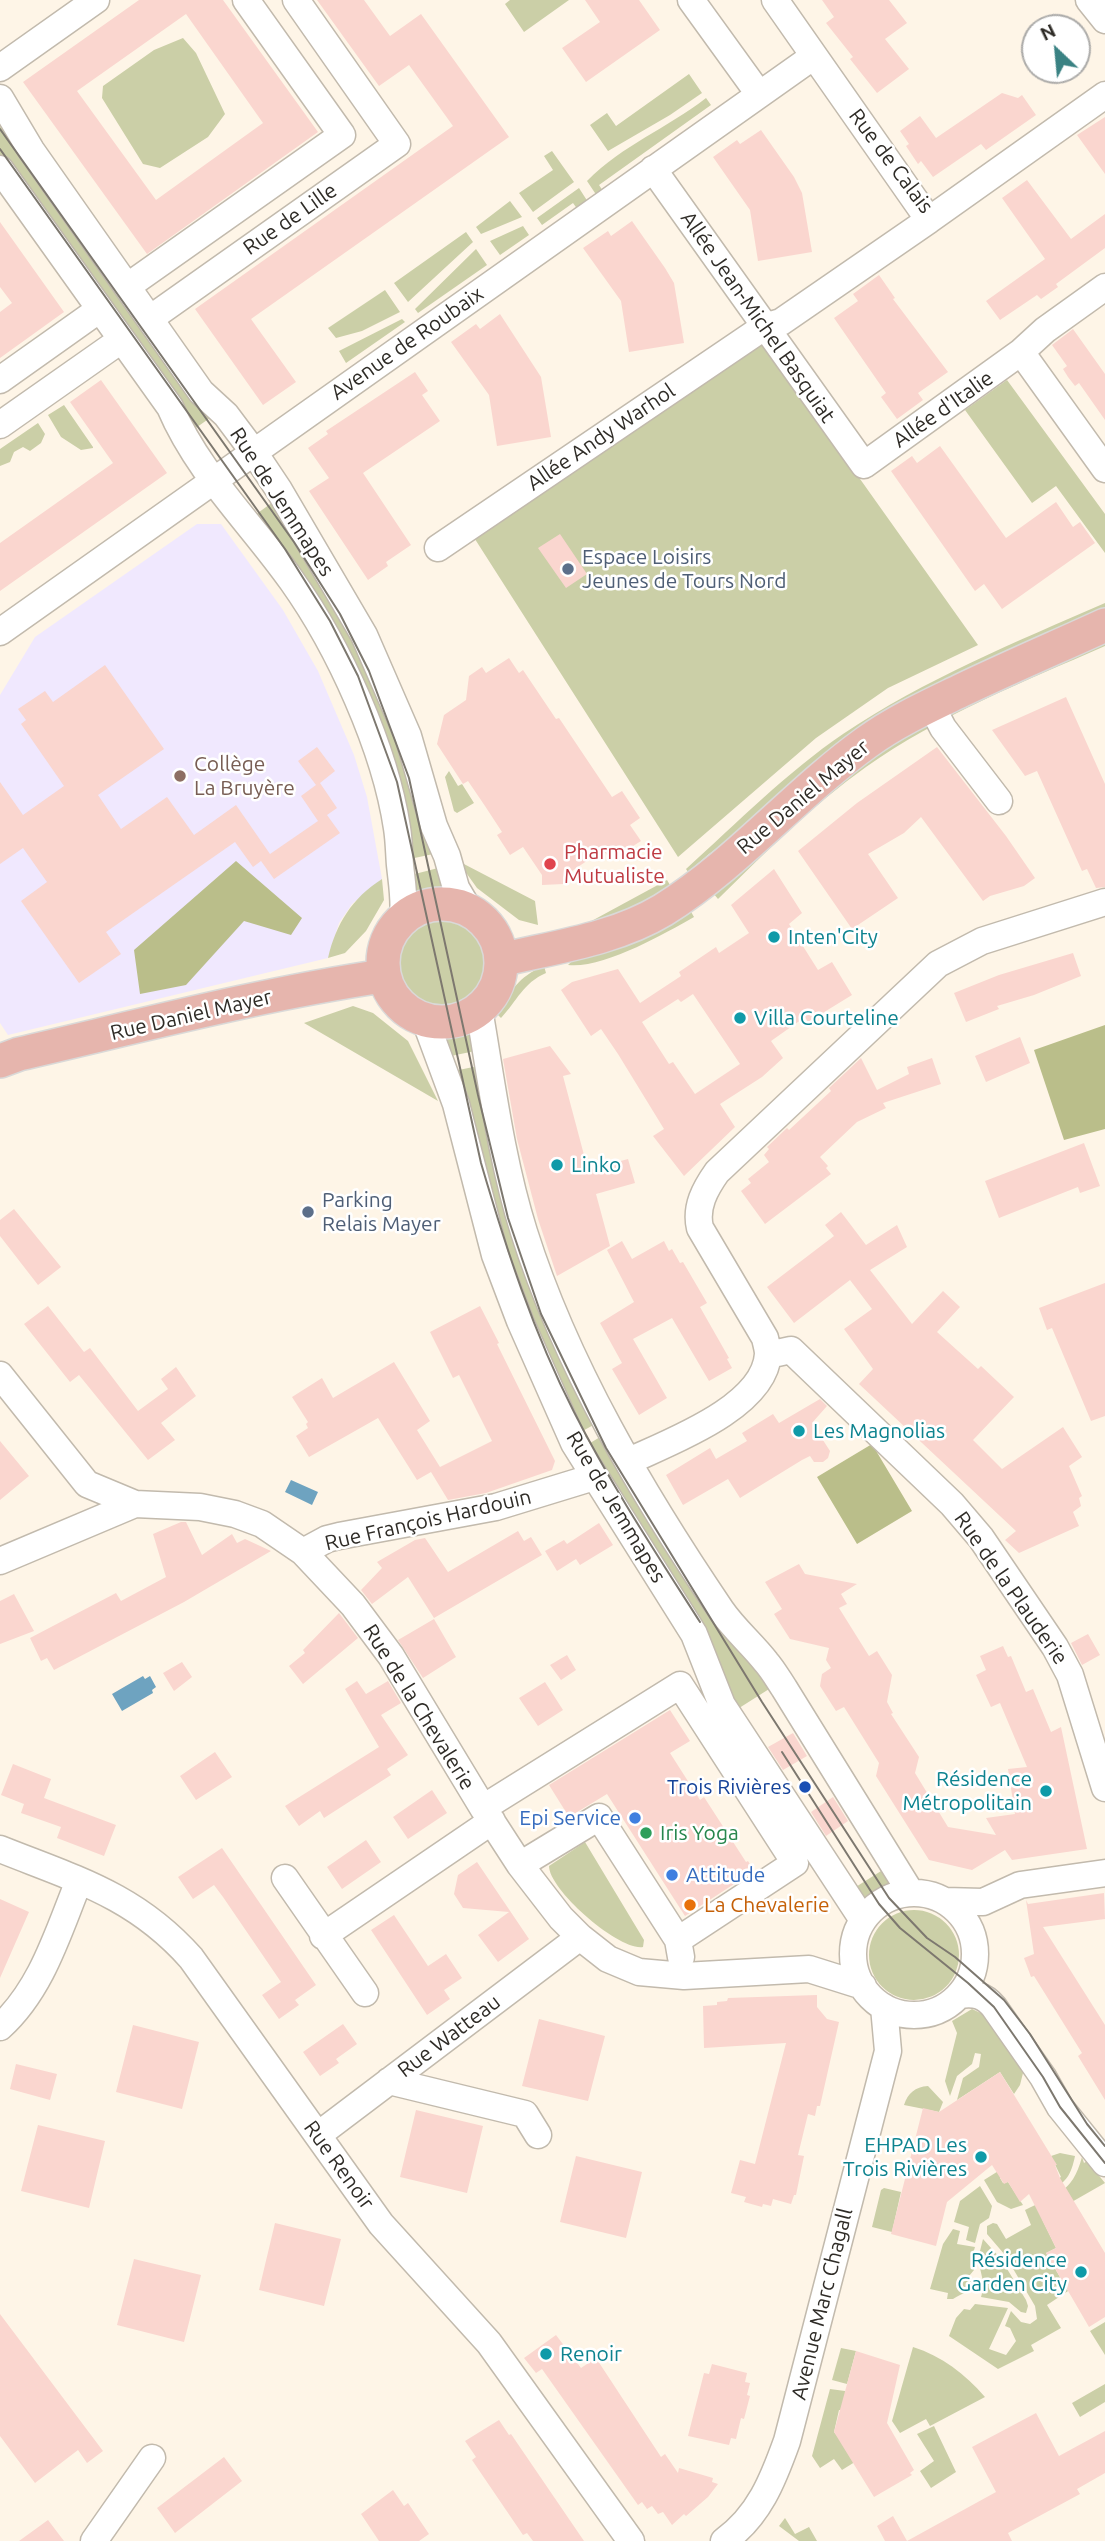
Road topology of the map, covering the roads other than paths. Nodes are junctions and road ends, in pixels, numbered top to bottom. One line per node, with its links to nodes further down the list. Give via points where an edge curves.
1 (96, 0): 9 (street)
2 (246, 0): 14 (street)
3 (296, 0): 13 (street, Rue de Lille)
4 (691, 0): 10 (street)
5 (775, 0): 8 (street, Rue de Calais)
6 (1089, 0): 7 (street)
7 (1105, 20)
8 (814, 56): 10 (street, Avenue de Roubaix); 17 (street, Rue de Calais)
9 (0, 68)
10 (760, 94): 16 (street, Avenue de Roubaix)
11 (1105, 95): 17 (street, Rue de Calais)
12 (0, 98): 18 (street, Rue de Jemmapes, via 31,150)
13 (375, 111): 14 (street, Rue de Lille); 21 (street, Rue de Lille, via 397,144)
14 (342, 135): 18 (street, Rue de Lille)
15 (0, 169): 20 (street, Rue de Jemmapes)
16 (653, 170): 22 (street, Allée Jean-Michel Basquiat); 27 (street, Avenue de Roubaix)
17 (929, 220): 22 (street, Allée Andy Warhol, via 781,322)
18 (128, 286): 21 (street, Rue de Jemmapes)
19 (1105, 287): 24 (street, Allée d'Italie)
20 (100, 309): 23 (street, Rue de Jemmapes); 25 (street)
21 (151, 318): 27 (street, Rue de Jemmapes, via 201,392 226,415)
22 (764, 327): 28 (street, Allée Jean-Michel Basquiat); 31 (street, Allée Andy Warhol)
23 (121, 340): 26 (street); 30 (street, Rue de Jemmapes, via 170,407 187,444)
24 (1021, 352): 28 (street, Allée d'Italie); 29 (street)
25 (0, 380)
26 (0, 425)
27 (253, 451): 30 (street, Avenue de Roubaix); 37 (street, Rue de Jemmapes, via 349,608 380,668 408,736 456,888)
28 (864, 465)
29 (1105, 469)
30 (213, 479): 33 (street, Avenue de Roubaix); 38 (street, Rue de Jemmapes, via 293,583 359,705 388,784 398,830)
31 (438, 548)
32 (1105, 625): 34 (main road, Rue Daniel Mayer)
33 (0, 632)
34 (931, 705): 35 (street); 39 (main road, Rue Daniel Mayer, via 869,741 660,911 579,943)
35 (999, 801)
36 (1105, 902): 44 (street, via 982,941 938,964 717,1172 700,1203 700,1228 765,1338)
37 (469, 911): 38 (main road, via 437,904); 39 (main road, via 485,923)
38 (403, 918): 40 (main road, via 385,944)
39 (501, 960): 41 (main road, via 496,987)
40 (383, 976): 42 (main road, via 398,1004); 43 (main road, Rue Daniel Mayer)
41 (479, 1009): 42 (main road, via 454,1022); 46 (street, Rue de Jemmapes, via 497,1122 524,1232 590,1394)
42 (425, 1020): 47 (street, Rue de Jemmapes, via 456,1104 495,1255 574,1443)
43 (0, 1060)
44 (779, 1353): 46 (street, via 749,1394 714,1420); 51 (street, Rue de la Plauderie, via 953,1504 981,1538 1070,1675)
45 (0, 1374): 48 (street, via 87,1484)
46 (629, 1461): 58 (street, Rue de Jemmapes, via 722,1612 784,1688)
47 (594, 1477): 49 (street, Rue François Hardouin, via 496,1507 327,1539); 61 (street, Rue de Jemmapes, via 694,1634 722,1705)
48 (135, 1504): 49 (street, Rue de la Chevalerie, via 235,1514 262,1524); 50 (street, Rue de la Chevalerie)
49 (303, 1552): 52 (street, Rue de la Chevalerie, via 353,1605 391,1656)
50 (0, 1561)
51 (1105, 1788)
52 (487, 1814): 54 (street, Rue de la Chevalerie); 63 (street); 65 (street, via 680,1685 795,1864)
53 (0, 1849): 57 (street, Rue Renoir)
54 (520, 1865): 64 (street, Rue de la Chevalerie); 65 (street, via 599,1817)
55 (1105, 1873): 60 (street, via 1020,1885)
56 (285, 1878): 63 (street)
57 (79, 1881): 74 (street, via 29,1995); 77 (street, Rue Renoir, via 115,1896 171,1936)
58 (911, 1893): 59 (street); 61 (street, via 876,1906)
59 (946, 1901): 60 (street); 62 (street)
60 (983, 1902): 62 (street)
61 (859, 1931): 67 (street, Rue de la Chevalerie); 69 (street, via 853,1957)
62 (972, 1932): 66 (street)
63 (323, 1936): 70 (street)
64 (580, 1937): 68 (street, Rue de la Chevalerie, via 608,1959 639,1972); 76 (street, Rue Watteau)
65 (678, 1940): 68 (street)
66 (975, 1959): 71 (street, via 973,1973); 79 (street)
67 (809, 1969): 68 (street, Rue de la Chevalerie); 69 (street, Rue de la Chevalerie)
68 (684, 1976)
69 (863, 1986): 72 (street)
70 (365, 1993)
71 (960, 1995): 73 (street, via 947,2006); 80 (street, via 985,1997 994,2007 1060,2107)
72 (884, 2007): 73 (street); 75 (street, Avenue Marc Chagall)
73 (916, 2015): 75 (street, Avenue Marc Chagall)
74 (0, 2027)
75 (888, 2051): 84 (street, Avenue Marc Chagall, via 787,2441 765,2497)
76 (388, 2081): 77 (street, Rue Watteau); 78 (street, via 525,2114)
77 (318, 2135): 83 (street, Rue Renoir, via 381,2224 489,2343)
78 (538, 2135)
79 (1105, 2146)
80 (1105, 2163)
81 (152, 2458): 82 (street)
82 (94, 2541)
83 (631, 2541)
84 (724, 2541)

